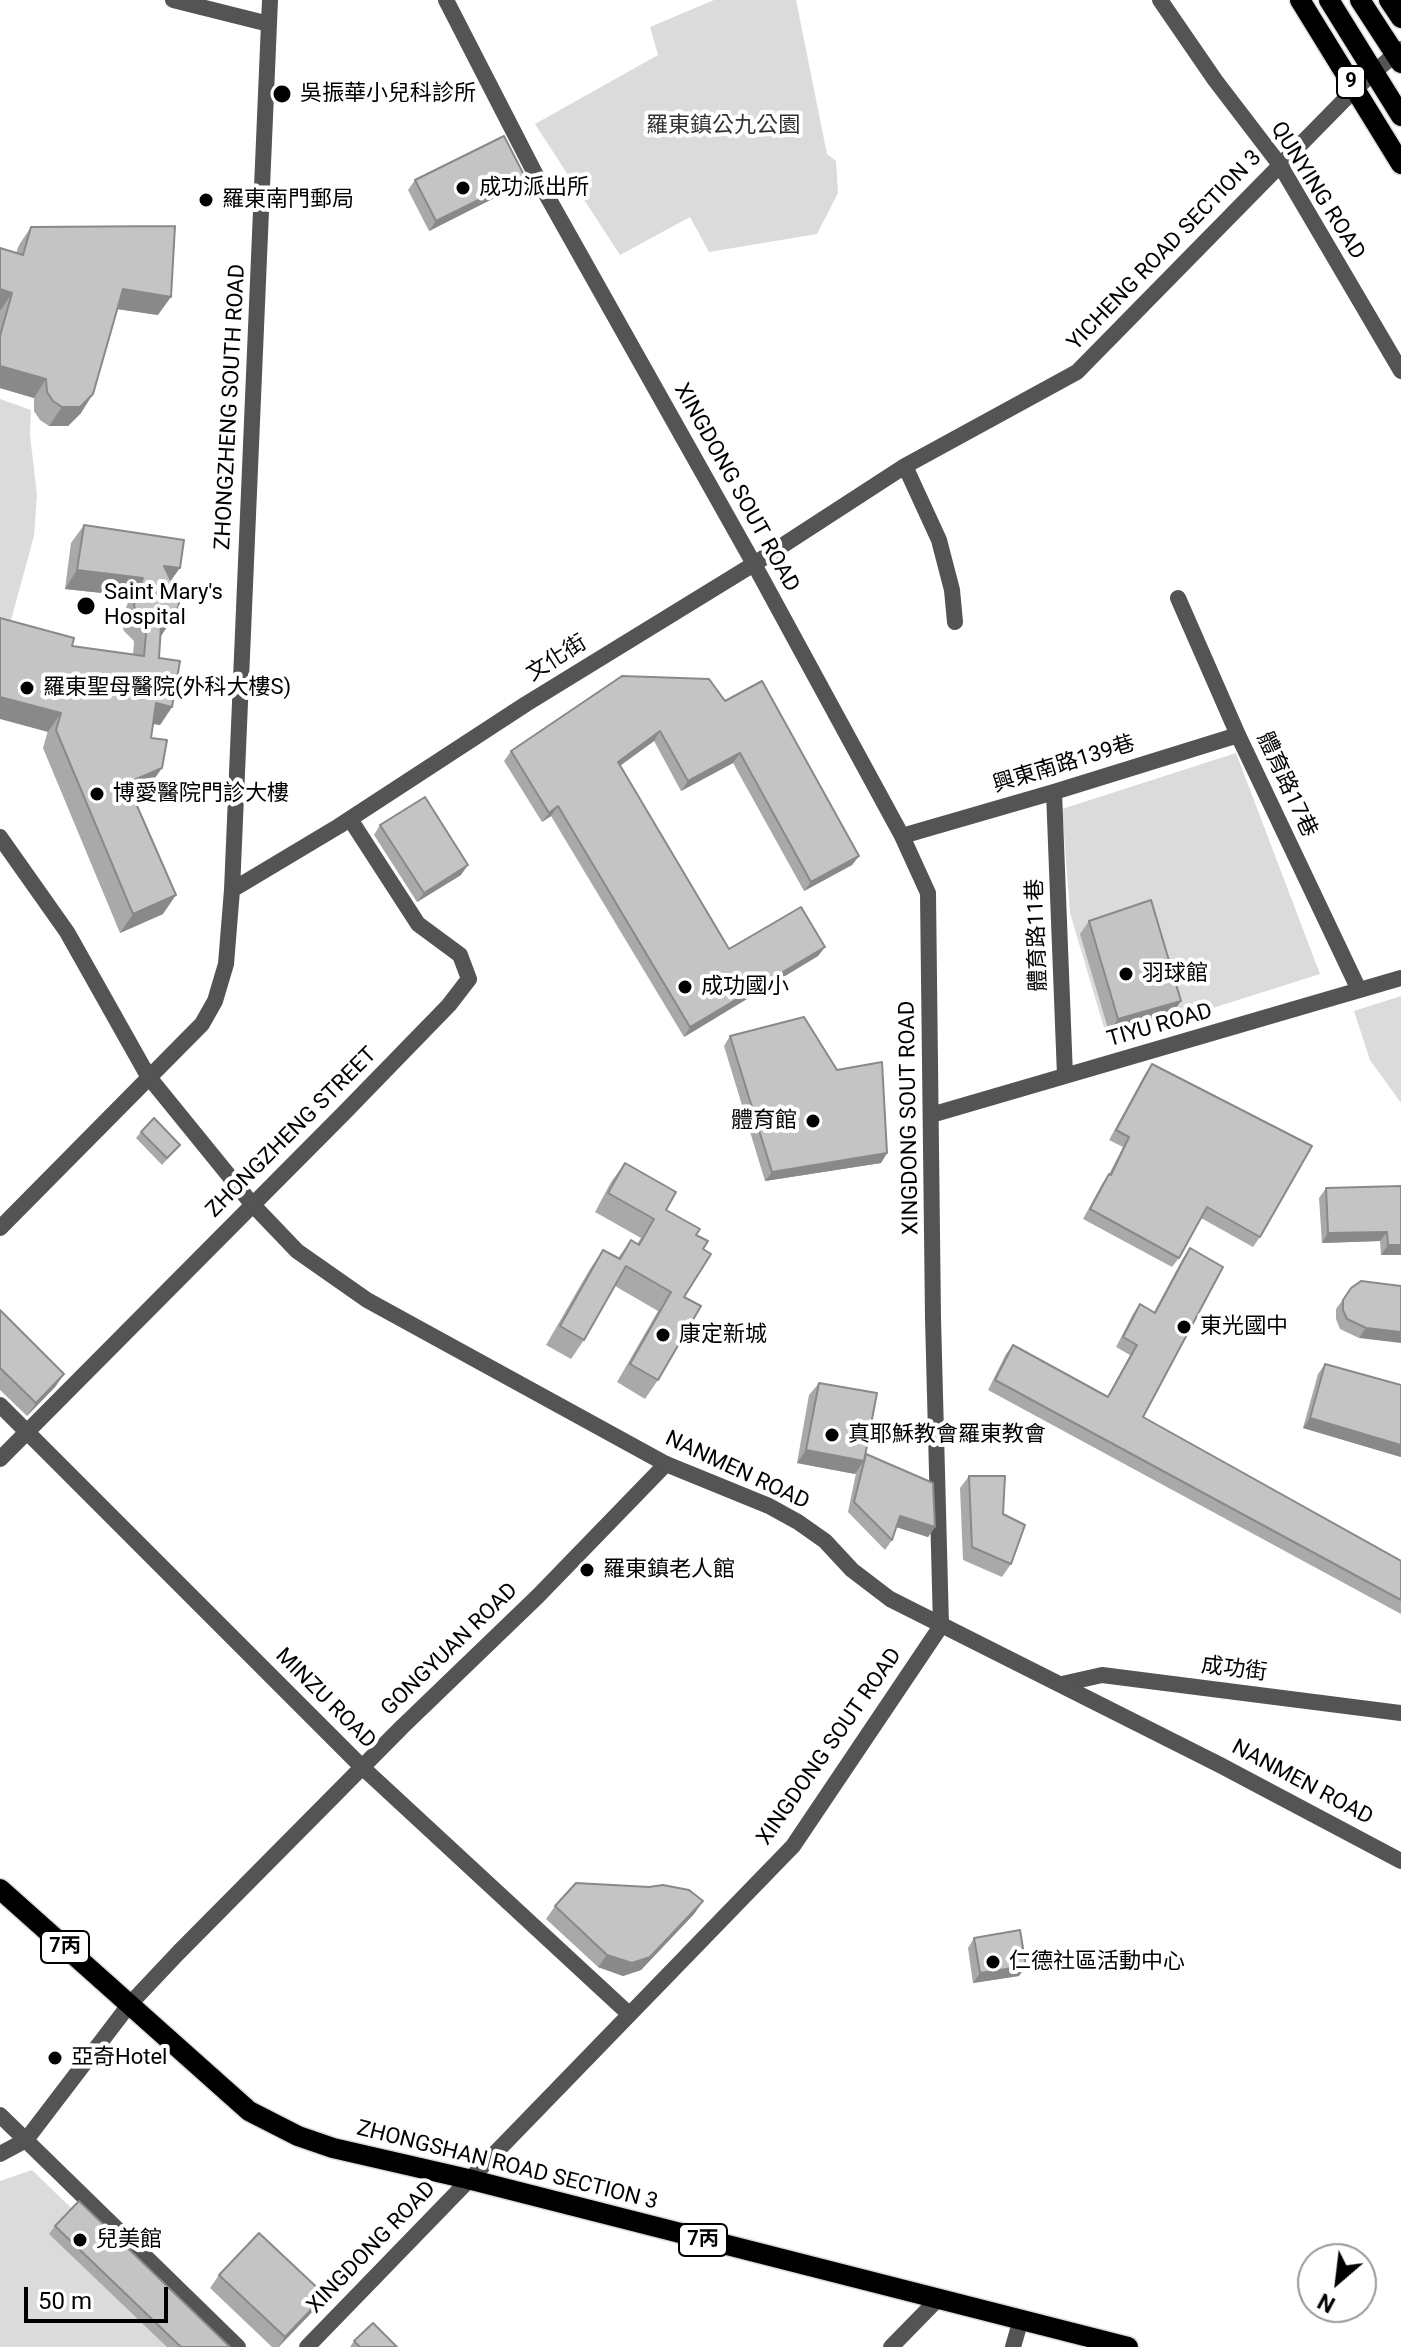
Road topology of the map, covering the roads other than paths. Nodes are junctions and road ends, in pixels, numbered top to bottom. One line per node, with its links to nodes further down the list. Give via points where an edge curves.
1 (173, 0): 10 (street)
2 (270, 0): 10 (street, ZHONGZHENG SOUTH ROAD)
3 (446, 0): 19 (street, XINGDONG SOUT ROAD, via 542,187)
4 (1160, 0): 16 (street, QUNYING ROAD)
5 (1300, 0): 13 (main road, 9)
6 (1329, 0): 12 (main road, 9)
7 (1360, 0): 11 (main road, 9)
8 (1389, 0): 9 (main road)
9 (1401, 18)
10 (269, 24): 27 (street, ZHONGZHENG SOUTH ROAD)
11 (1399, 55): 12 (street, YICHENG ROAD SECTION 3)
12 (1373, 72): 13 (street, YICHENG ROAD SECTION 3); 14 (main road, 9)
13 (1355, 89): 15 (main road, 9); 16 (street, YICHENG ROAD SECTION 3)
14 (1401, 116)
15 (1401, 164)
16 (1280, 165): 17 (street, QUNYING ROAD); 18 (street, YICHENG ROAD SECTION 3, via 1077,372)
17 (1401, 371)
18 (905, 466): 19 (street, 文化街); 21 (street, via 939,540)
19 (754, 564): 24 (street, 文化街); 25 (street, XINGDONG SOUT ROAD)
20 (1178, 598): 22 (street, 體育路17巷)
21 (955, 622)
22 (1238, 735): 23 (street, 興東南路139巷); 29 (street, 體育路17巷)
23 (1054, 792): 25 (street, 興東南路139巷); 31 (street, 體育路11巷)
24 (350, 819): 27 (street, 文化街); 33 (street, ZHONGZHENG STREET, via 418,924 460,955 469,979)
25 (902, 836): 32 (street, XINGDONG SOUT ROAD, via 928,893)
26 (0, 837): 30 (street, NANMEN ROAD, via 67,932)
27 (232, 890): 30 (street, ZHONGZHENG SOUTH ROAD, via 226,964 215,1001 202,1024)
28 (1401, 978): 29 (street, TIYU ROAD)
29 (1359, 990): 31 (street, TIYU ROAD)
30 (148, 1076): 33 (street, NANMEN ROAD); 34 (street, ZHONGZHENG SOUTH ROAD)
31 (1065, 1076): 32 (street, TIYU ROAD)
32 (931, 1115): 39 (street, XINGDONG SOUT ROAD)
33 (252, 1204): 36 (street, ZHONGZHENG STREET); 38 (street, NANMEN ROAD, via 297,1251 367,1300)
34 (0, 1228)
35 (0, 1405): 36 (street, MINZU ROAD)
36 (27, 1430): 37 (street, ZHONGZHENG STREET); 42 (street, MINZU ROAD)
37 (0, 1459)
38 (666, 1464): 39 (street, NANMEN ROAD, via 798,1522 890,1599); 42 (street, GONGYUAN ROAD)
39 (941, 1626): 40 (street, NANMEN ROAD); 46 (street, XINGDONG SOUT ROAD, via 793,1846)
40 (1062, 1684): 41 (street, 成功街, via 1102,1675); 43 (street, NANMEN ROAD)
41 (1401, 1713)
42 (362, 1767): 45 (street, GONGYUAN ROAD); 46 (street, MINZU ROAD)
43 (1401, 1861)
44 (0, 1889): 45 (main road, ZHONGSHAN ROAD SECTION 3 / 7丙)
45 (129, 2005): 48 (street, GONGYUAN ROAD); 50 (main road, ZHONGSHAN ROAD SECTION 3 / 7丙, via 249,2111 272,2125 333,2148)
46 (629, 2014): 50 (street, XINGDONG SOUT ROAD)
47 (0, 2115): 48 (street)
48 (26, 2140): 49 (street); 53 (street)
49 (0, 2154)
50 (468, 2179): 51 (main road, ZHONGSHAN ROAD SECTION 3 / 7丙); 54 (street, XINGDONG ROAD)
51 (938, 2299): 52 (main road, ZHONGSHAN ROAD SECTION 3 / 7丙); 55 (street)
52 (1021, 2319): 56 (street); 57 (main road, ZHONGSHAN ROAD SECTION 3 / 7丙)
53 (238, 2347)
54 (307, 2347)
55 (891, 2347)
56 (1013, 2347)
57 (1128, 2347)

